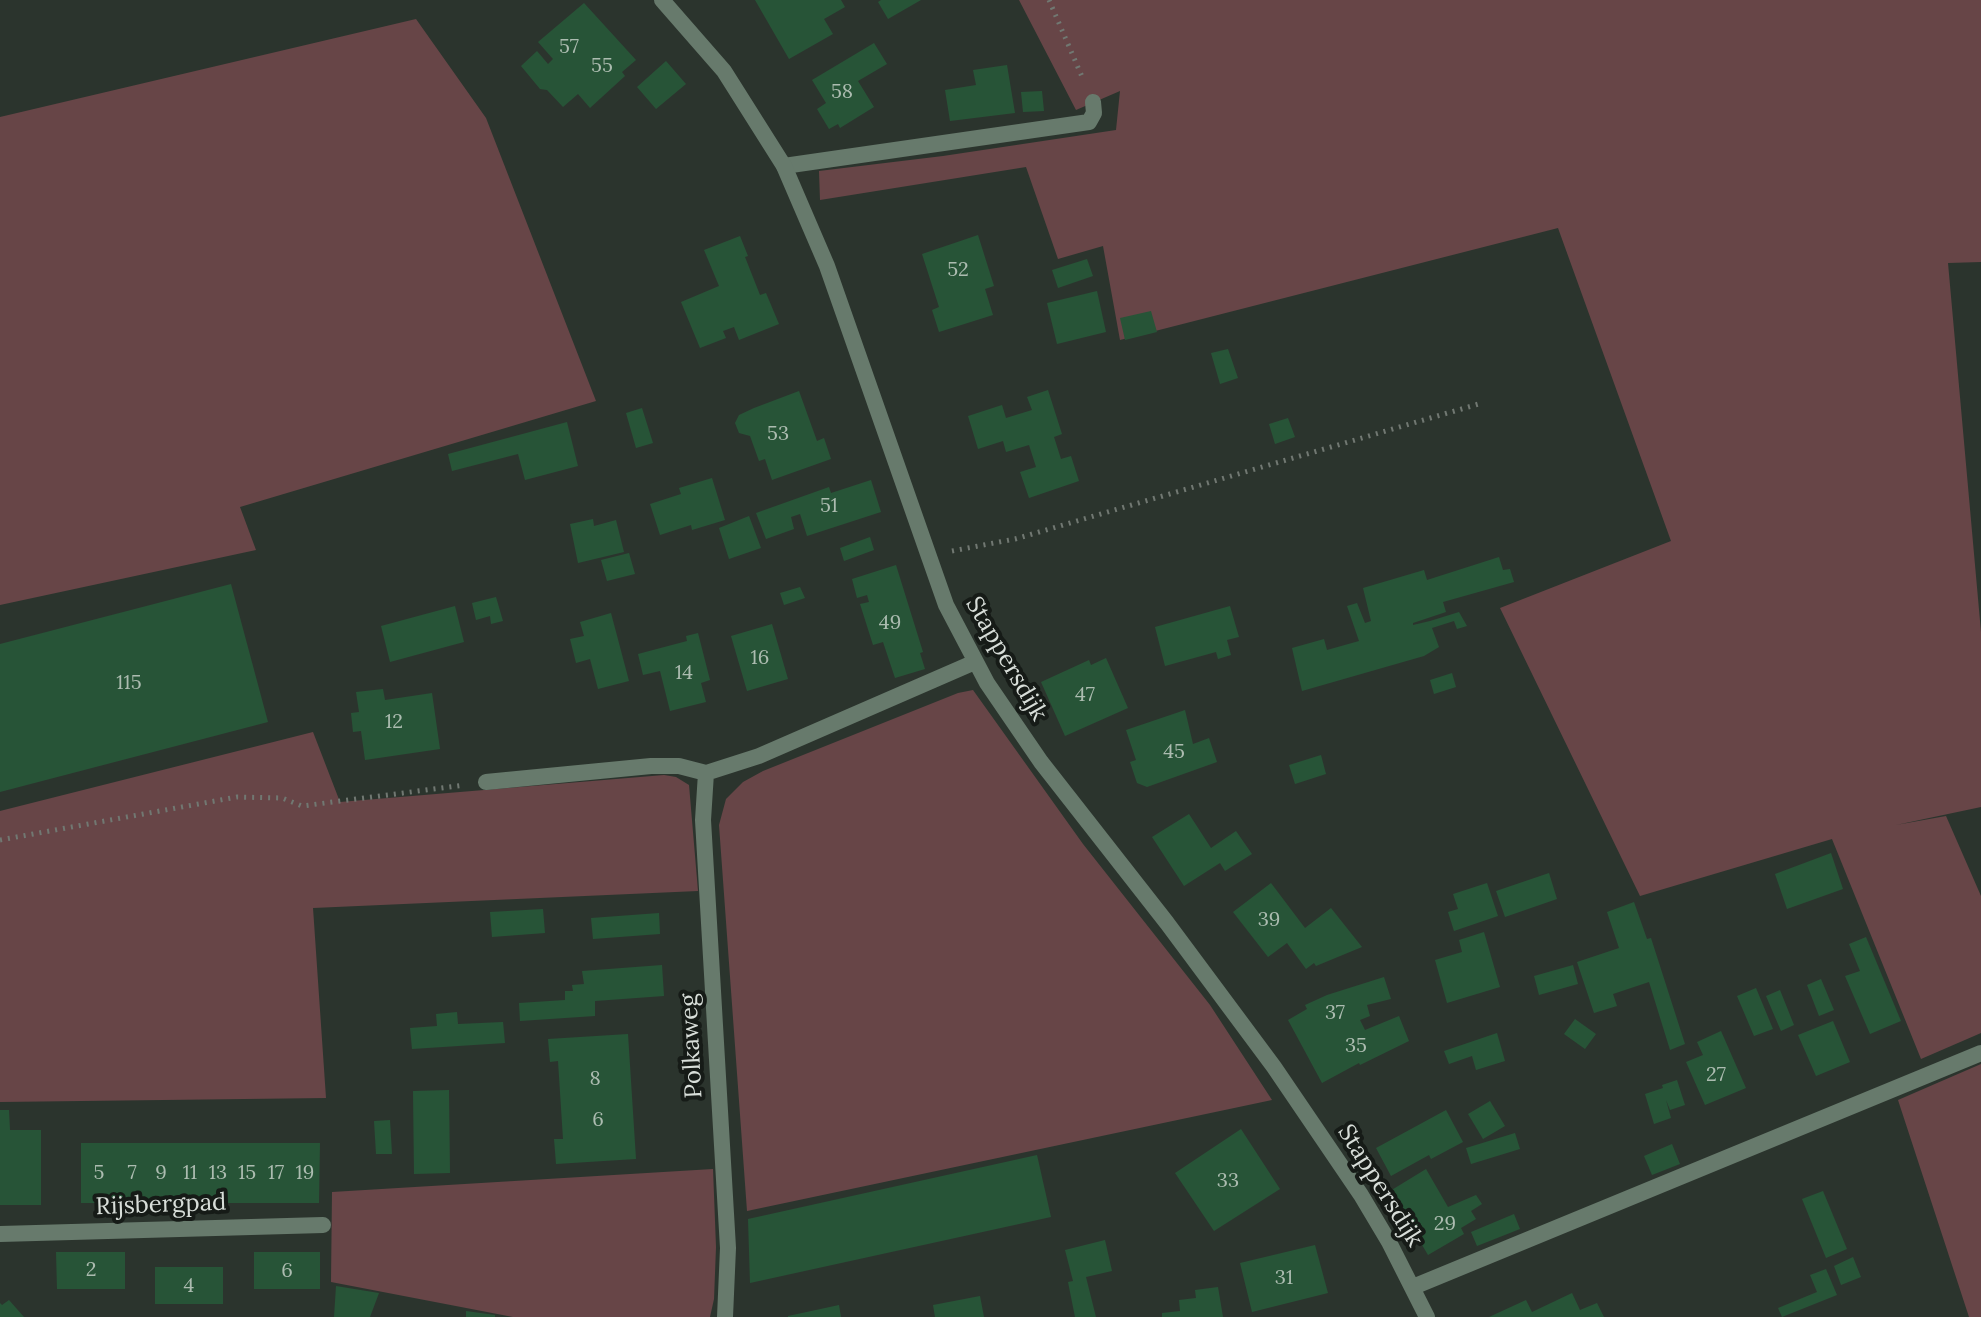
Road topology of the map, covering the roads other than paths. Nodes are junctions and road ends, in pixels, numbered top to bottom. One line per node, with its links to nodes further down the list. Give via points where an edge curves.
1 (662, 0): 3 (street, Stappersdijk, via 724,71)
2 (1093, 102): 3 (street, via 1089,122)
3 (784, 166): 4 (street, Stappersdijk, via 827,266 927,556)
4 (975, 662): 5 (street, via 759,756); 10 (street, Stappersdijk, via 1041,762 1274,1067 1361,1195)
5 (706, 773): 6 (street, via 651,766); 11 (street, Polkaweg, via 703,820 728,1248)
6 (486, 782)
7 (1981, 1053): 10 (street, Stappersdijk)
8 (323, 1225): 9 (street, Rijsbergpad)
9 (0, 1234)
10 (1413, 1287): 12 (street, Stappersdijk)
11 (725, 1317)
12 (1427, 1317)

